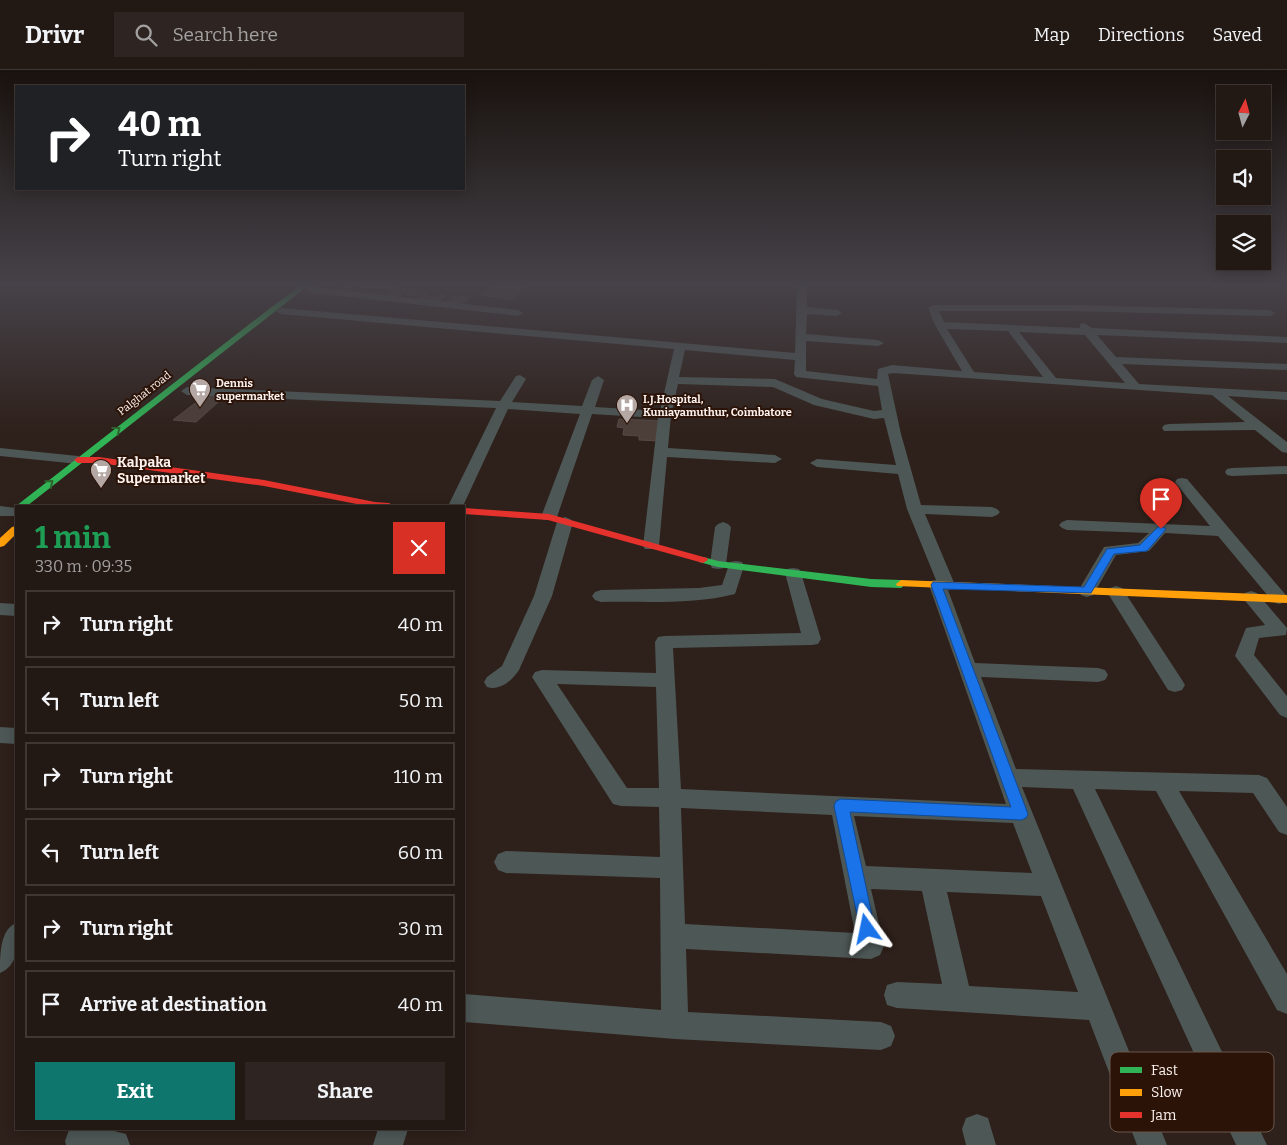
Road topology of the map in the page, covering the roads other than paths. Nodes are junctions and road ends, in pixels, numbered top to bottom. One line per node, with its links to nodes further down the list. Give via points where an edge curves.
1 (242, 334): 37 (main road, Palghat road, one-way to 1)
2 (254, 334): 22 (main road, Palghat road)
3 (545, 334): 11 (street)
4 (946, 334): 15 (street)
5 (1016, 334): 19 (street)
6 (1090, 334): 13 (street)
7 (1142, 334): 9 (street)
8 (801, 337): 10 (street); 12 (street)
9 (1287, 340)
10 (878, 343)
11 (680, 346): 12 (street); 18 (street)
12 (800, 357): 20 (street, via 800,374)
13 (1111, 360): 14 (street); 21 (street)
14 (1287, 367)
15 (970, 375): 19 (street); 20 (street, via 887,369 882,372)
16 (520, 379): 25 (street)
17 (598, 380): 26 (street)
18 (673, 380): 27 (street, via 774,383 818,402 874,415); 28 (street)
19 (1052, 381): 21 (street)
20 (883, 383): 27 (street)
21 (1135, 387): 23 (street)
22 (187, 391): 25 (street); 35 (main road, Palghat road)
23 (1215, 392): 24 (street); 29 (street)
24 (1287, 396)
25 (504, 405): 26 (street); 44 (street)
26 (587, 410): 28 (street); 49 (street)
27 (890, 413): 38 (street)
28 (665, 415): 33 (street)
29 (1258, 426): 30 (street); 31 (street)
30 (1169, 428)
31 (1287, 449)
32 (0, 452): 37 (street)
33 (661, 452): 34 (street); 58 (street)
34 (775, 459)
35 (99, 460): 37 (main road, Palghat road); 43 (main road, via 264,483)
36 (817, 463): 38 (street)
37 (82, 466): 42 (main road, Palghat road, one-way to 37)
38 (904, 470): 45 (street)
39 (1287, 470): 40 (street)
40 (1232, 472)
41 (1182, 482): 56 (street)
42 (21, 505)
43 (374, 505)
44 (455, 505)
45 (915, 509): 48 (street); 63 (street)
46 (13, 510): 50 (main road, Palghat road)
47 (465, 511): 49 (main road)
48 (992, 512)
49 (557, 519): 58 (main road); 75 (street, via 543,596 509,670)
50 (0, 523)
51 (1067, 525): 53 (street)
52 (723, 526): 60 (street)
53 (1090, 526): 54 (street); 59 (street)
54 (1161, 529): 56 (street); 59 (street, via 1143,548)
55 (15, 530): 57 (main road)
56 (1223, 531): 68 (street)
57 (0, 544)
58 (652, 546): 60 (main road)
59 (1110, 551): 64 (street)
60 (718, 564): 61 (main road)
61 (736, 566): 62 (main road); 66 (street, via 729,590 699,594)
62 (793, 573): 63 (main road, via 871,583); 74 (street, via 812,638 664,642)
63 (942, 585): 64 (main road); 72 (street)
64 (1087, 591): 65 (main road)
65 (1116, 592): 67 (main road); 76 (street)
66 (601, 596)
67 (1250, 597): 68 (main road); 71 (street)
68 (1283, 598)
69 (0, 610): 70 (street)
70 (15, 610)
71 (1283, 631): 77 (street, via 1252,632 1244,656)
72 (968, 670): 73 (street); 80 (street)
73 (1098, 675)
74 (666, 680): 83 (street); 83 (street, via 542,677 621,797)
75 (494, 682)
76 (1175, 685)
77 (1287, 710)
78 (0, 735): 79 (street)
79 (15, 736)
80 (1008, 778): 81 (street); 85 (street)
81 (1079, 779): 82 (street); 103 (street)
82 (1162, 781): 86 (street, via 1259,784); 97 (street)
83 (670, 798): 84 (street); 88 (street)
84 (841, 806): 85 (street); 89 (street)
85 (1021, 814): 91 (street)
86 (1287, 825)
87 (506, 862): 88 (street)
88 (672, 868): 92 (street)
89 (856, 876): 90 (street); 92 (street, via 871,946)
90 (932, 880): 91 (street); 96 (street)
91 (1049, 885): 98 (street)
92 (674, 936): 100 (street)
93 (15, 937): 94 (street)
94 (0, 960)
95 (897, 995): 96 (street)
96 (959, 999): 98 (street)
97 (1287, 1000)
98 (1097, 1006): 102 (street)
99 (465, 1008): 100 (street)
100 (675, 1026): 101 (street)
101 (880, 1036)
102 (1115, 1052)
103 (1208, 1052)
104 (393, 1130): 109 (street)
105 (1147, 1132): 110 (street)
106 (1246, 1132): 111 (street)
107 (81, 1138): 108 (street)
108 (115, 1145)
109 (388, 1145)
110 (1152, 1145)
111 (1252, 1145)

